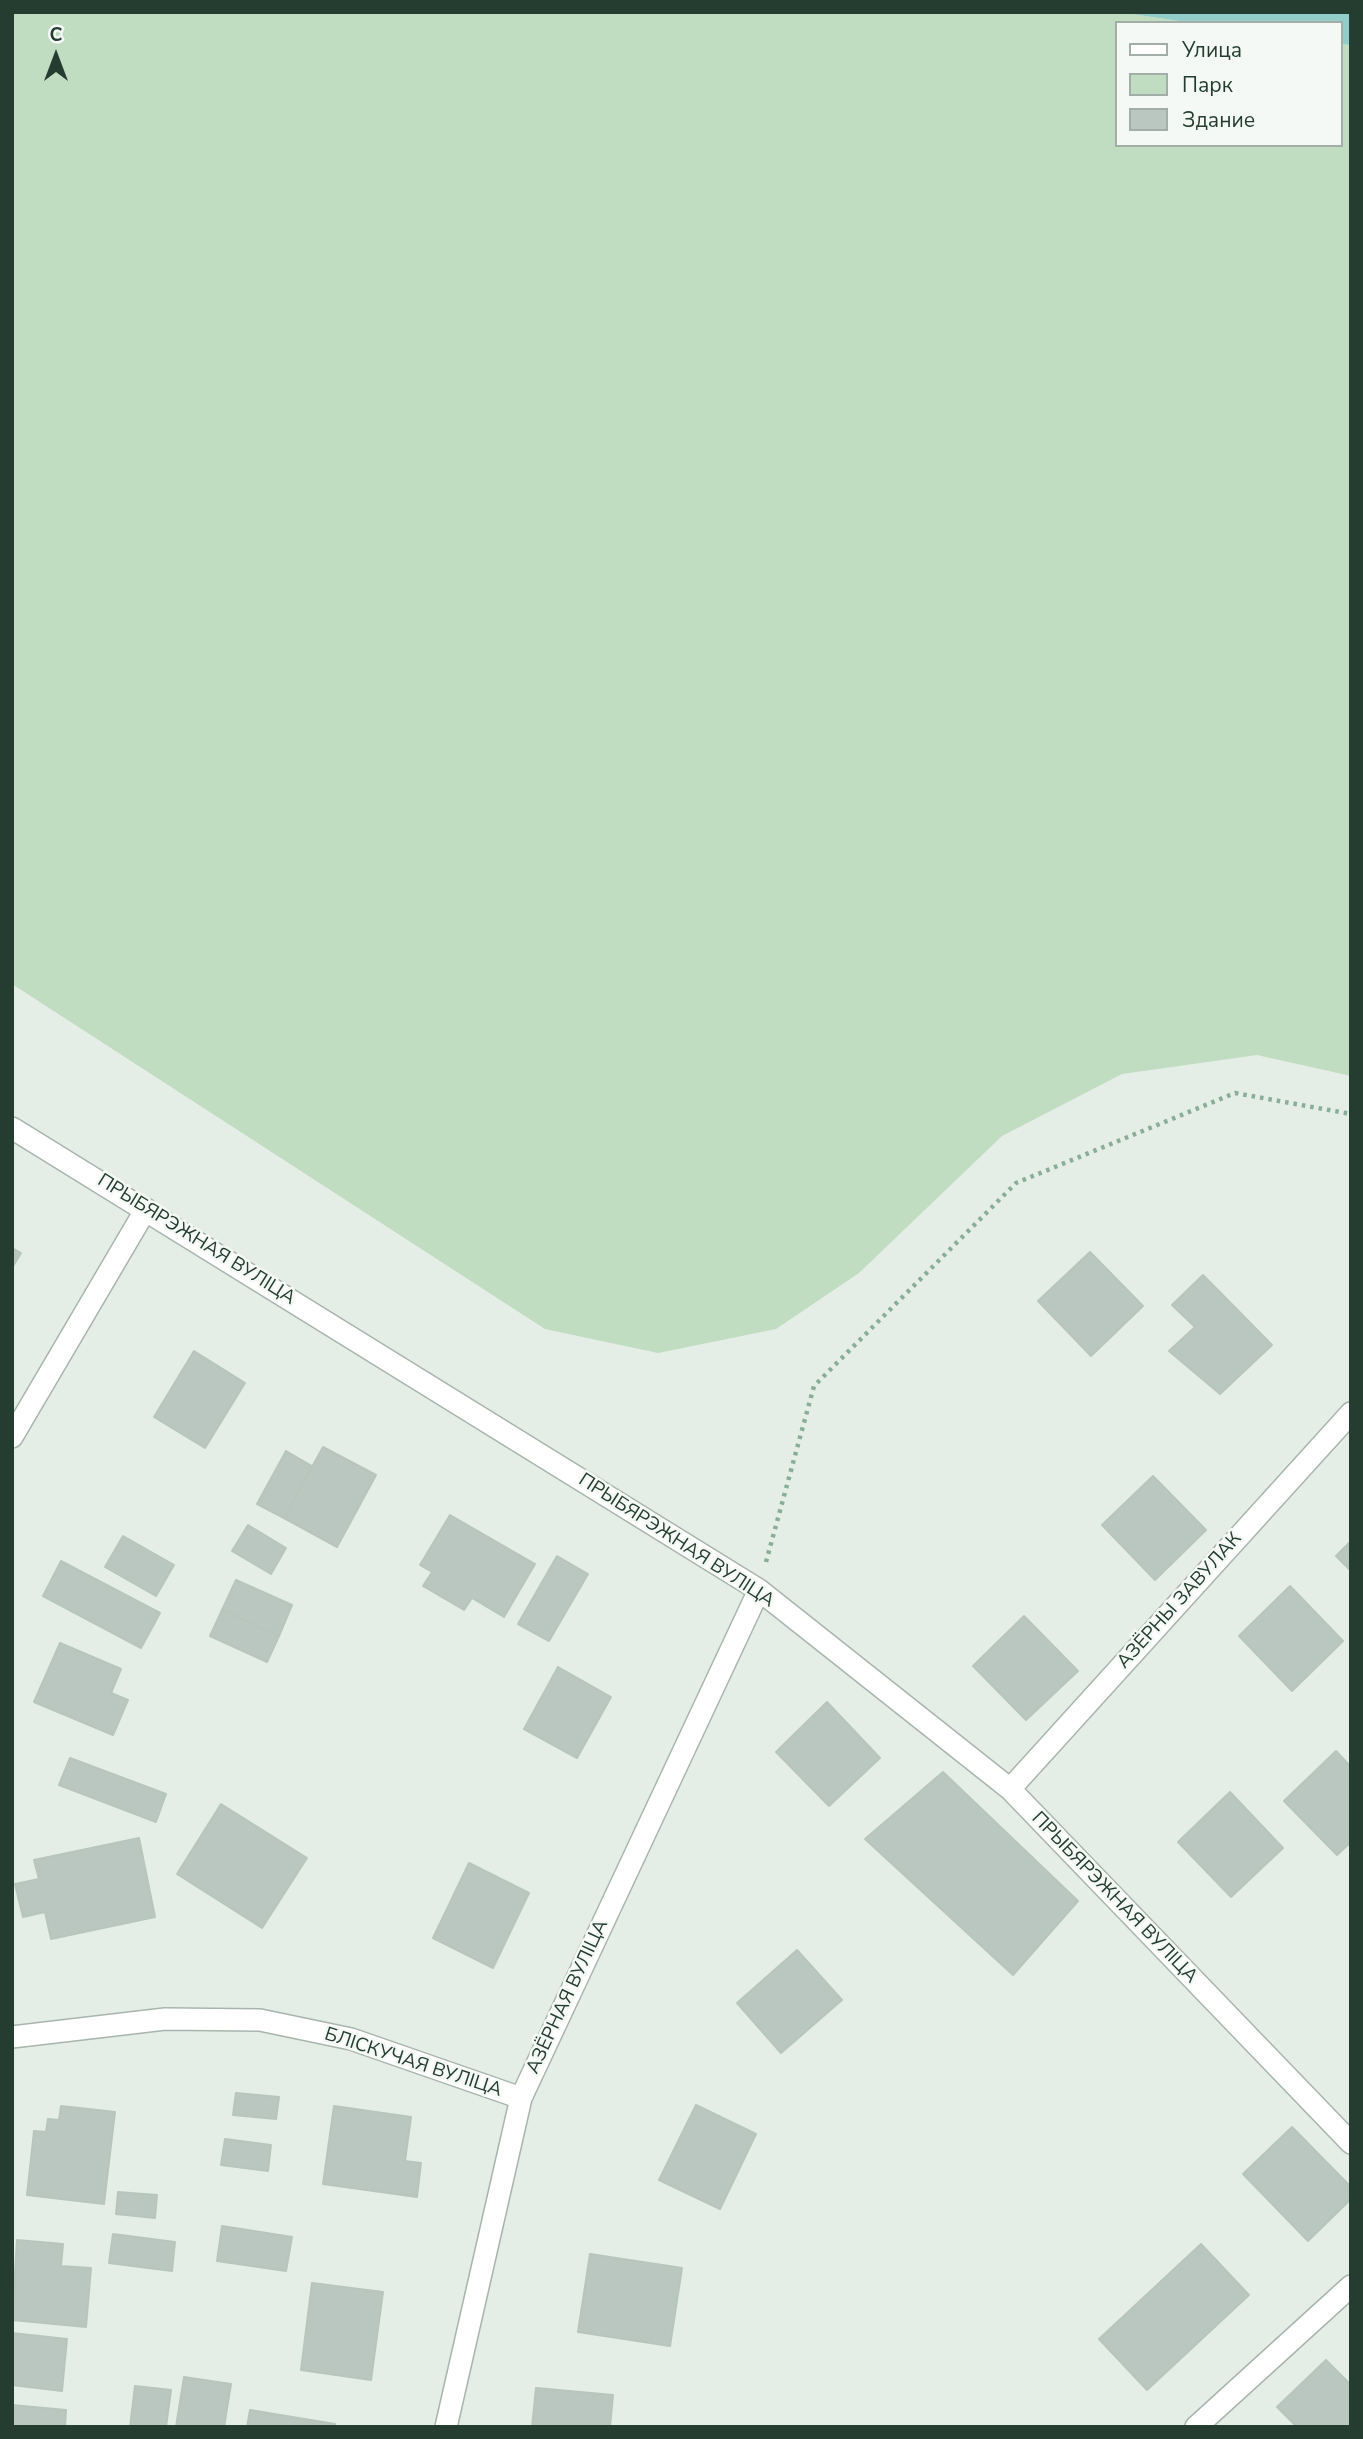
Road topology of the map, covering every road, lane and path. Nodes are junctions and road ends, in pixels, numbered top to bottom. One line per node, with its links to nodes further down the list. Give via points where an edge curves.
1 (1351, 1114): 6 (path, via 1235,1093 1016,1183 814,1386)
2 (12, 1128): 3 (street, ПРЫБЯРЭЖНАЯ ВУЛІЦА)
3 (146, 1209): 5 (street); 6 (street, ПРЫБЯРЭЖНАЯ ВУЛІЦА)
4 (1351, 1413): 7 (street, АЗЁРНЫ ЗАВУЛАК)
5 (12, 1437)
6 (758, 1590): 7 (street, ПРЫБЯРЭЖНАЯ ВУЛІЦА); 9 (street, АЗЁРНАЯ ВУЛІЦА)
7 (1010, 1789): 10 (street, ПРЫБЯРЭЖНАЯ ВУЛІЦА)
8 (12, 2037): 9 (street, БЛІСКУЧАЯ ВУЛІЦА, via 165,2019 260,2020 351,2039)
9 (521, 2098): 12 (street, АЗЁРНАЯ ВУЛІЦА)
10 (1351, 2143)
11 (1351, 2286): 13 (street)
12 (446, 2427)
13 (1196, 2427)

